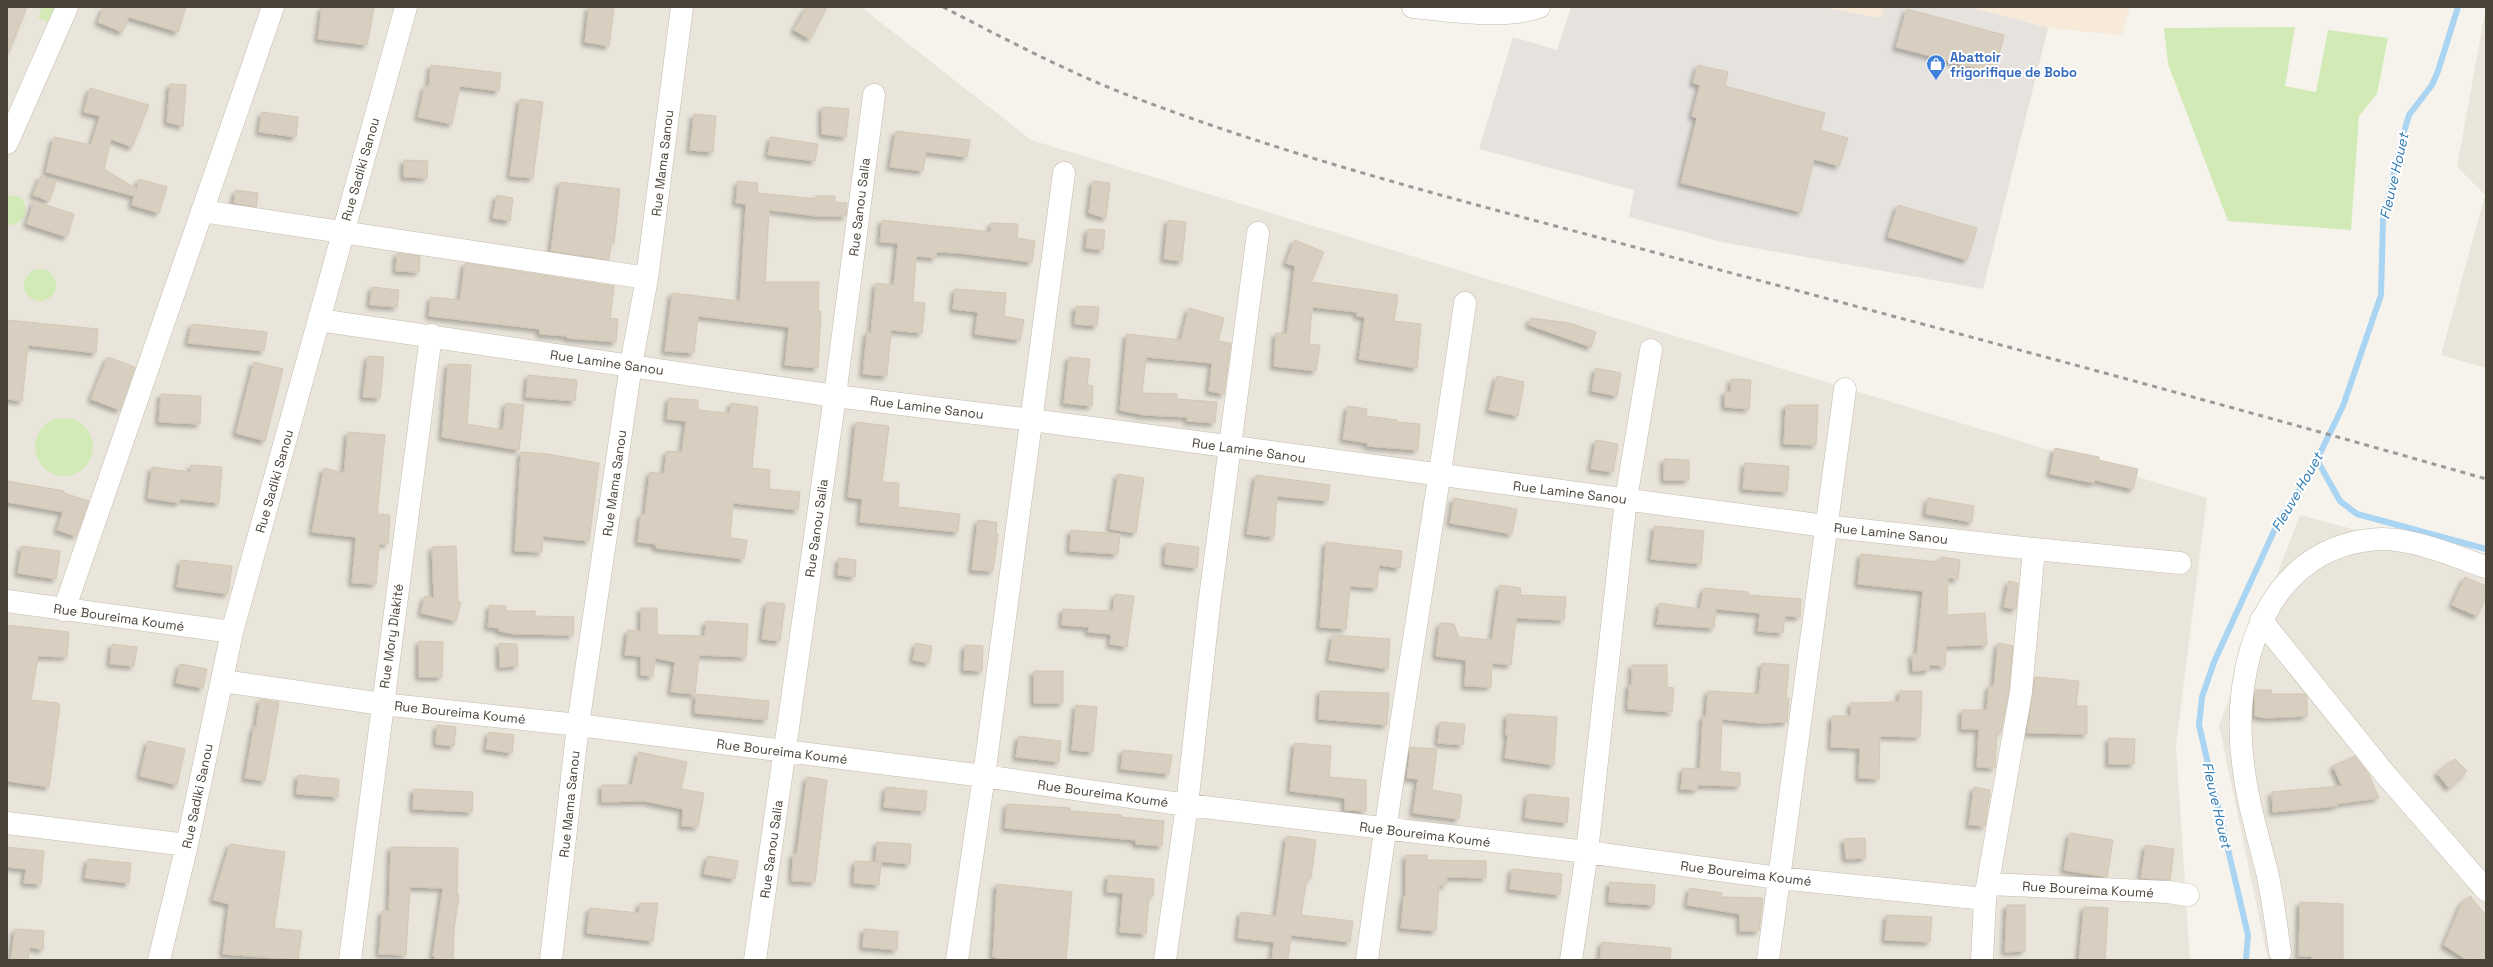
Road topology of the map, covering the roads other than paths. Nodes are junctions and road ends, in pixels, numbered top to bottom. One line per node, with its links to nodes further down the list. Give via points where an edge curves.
1 (67, 7): 8 (street)
2 (273, 7): 10 (street)
3 (406, 7): 11 (street, Rue Sadiki Sanou)
4 (682, 7): 13 (street, Rue Mama Sanou)
5 (1413, 7): 6 (street, via 1492,12 1531,10)
6 (1539, 7)
7 (874, 95): 20 (street, Rue Sanou Salia)
8 (7, 143)
9 (1064, 173): 21 (street)
10 (202, 211): 11 (street); 30 (street)
11 (343, 231): 13 (street); 15 (street, Rue Sadiki Sanou)
12 (1258, 233): 22 (street)
13 (647, 278): 18 (street, Rue Mama Sanou)
14 (1465, 303): 23 (street)
15 (319, 320): 16 (street, Rue Lamine Sanou); 32 (street, Rue Sadiki Sanou)
16 (431, 335): 18 (street, Rue Lamine Sanou); 34 (street, Rue Mory Diakité)
17 (1651, 350): 24 (street)
18 (631, 365): 20 (street, Rue Lamine Sanou); 35 (street, Rue Mama Sanou)
19 (1845, 389): 25 (street)
20 (835, 396): 21 (street, Rue Lamine Sanou); 36 (street, Rue Sanou Salia)
21 (1032, 420): 22 (street, Rue Lamine Sanou); 37 (street)
22 (1230, 448): 23 (street, Rue Lamine Sanou); 38 (street)
23 (1440, 475): 24 (street, Rue Lamine Sanou); 40 (street)
24 (1626, 499): 25 (street, Rue Lamine Sanou); 42 (street)
25 (1825, 526): 26 (street, Rue Lamine Sanou); 43 (street)
26 (2034, 549): 27 (street, Rue Lamine Sanou); 45 (street, via 2021,692)
27 (2180, 563)
28 (2486, 567): 31 (street, via 2440,551 2382,539 2339,546 2308,562 2282,588)
29 (7, 601): 30 (street, Rue Boureima Koumé)
30 (64, 610): 32 (street, Rue Boureima Koumé)
31 (2261, 620): 44 (street, via 2385,774); 47 (street, via 2249,654 2241,691 2242,762 2267,873)
32 (232, 632): 33 (street, Rue Sadiki Sanou)
33 (223, 681): 34 (street, Rue Boureima Koumé); 41 (street, Rue Sadiki Sanou)
34 (382, 704): 35 (street, Rue Boureima Koumé); 49 (street, Rue Mory Diakité)
35 (578, 725): 36 (street, Rue Boureima Koumé); 50 (street, Rue Mama Sanou)
36 (785, 751): 37 (street, Rue Boureima Koumé); 51 (street, Rue Sanou Salia)
37 (984, 776): 38 (street, Rue Boureima Koumé); 52 (street)
38 (1187, 805): 40 (street, Rue Boureima Koumé); 53 (street)
39 (7, 824): 41 (street)
40 (1384, 829): 42 (street, Rue Boureima Koumé); 54 (street)
41 (187, 845): 48 (street, Rue Sadiki Sanou)
42 (1587, 852): 43 (street, Rue Boureima Koumé); 55 (street)
43 (1778, 878): 45 (street, Rue Boureima Koumé); 56 (street)
44 (2486, 890)
45 (1986, 891): 46 (street, Rue Boureima Koumé, via 2168,892); 57 (street)
46 (2188, 895)
47 (2280, 952)
48 (159, 960)
49 (350, 960)
50 (551, 960)
51 (755, 960)
52 (957, 960)
53 (1165, 960)
54 (1367, 960)
55 (1571, 960)
56 (1768, 960)
57 (1982, 960)

